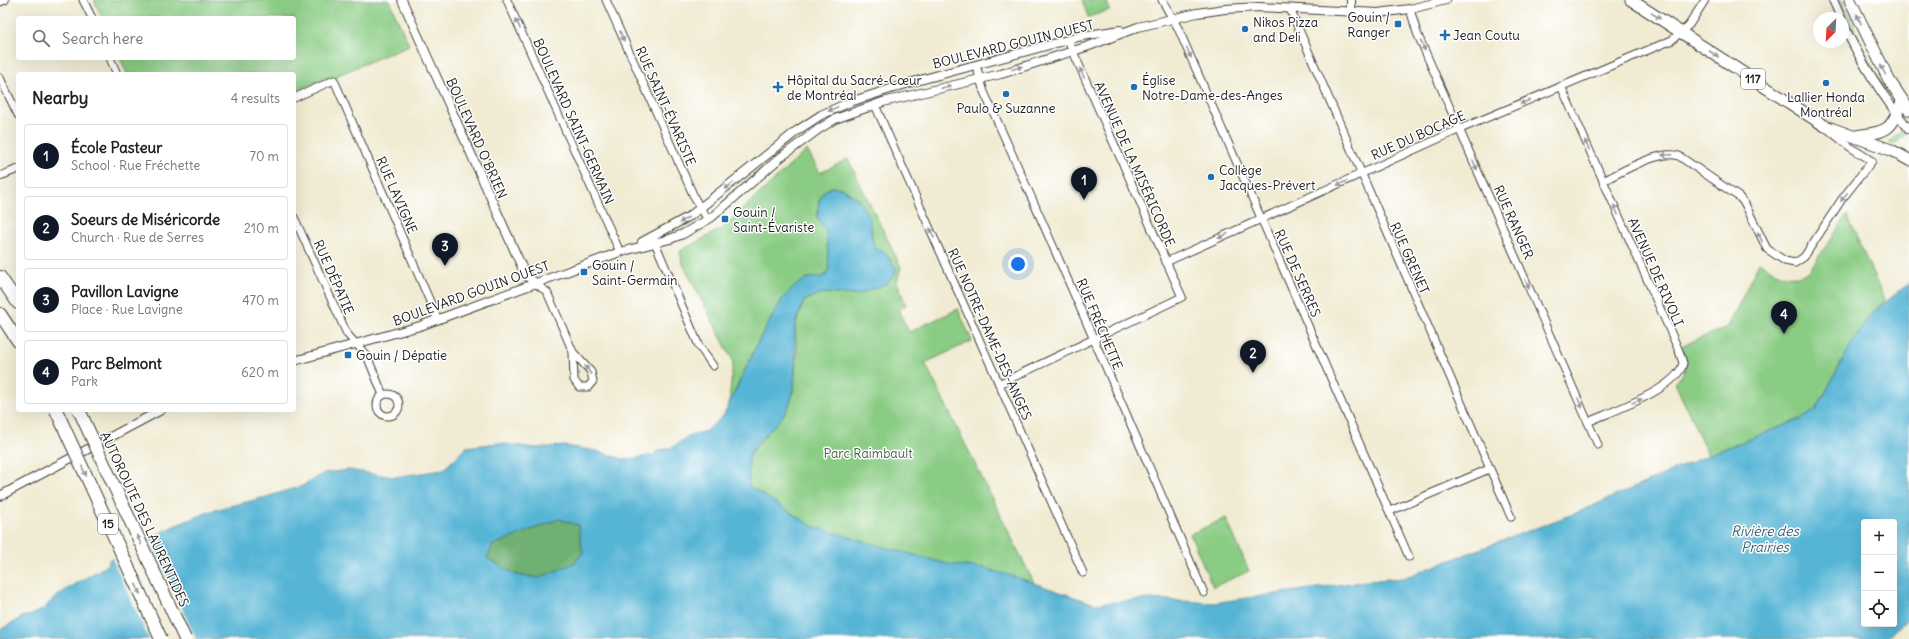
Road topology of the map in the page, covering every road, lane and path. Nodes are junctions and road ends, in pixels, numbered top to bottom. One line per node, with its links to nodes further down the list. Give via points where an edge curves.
1 (5, 0): 13 (street)
2 (83, 0): 18 (street)
3 (402, 0): 53 (street, BOULEVARD O'BRIEN, via 525,274)
4 (507, 0): 50 (street, BOULEVARD SAINT-GERMAIN, one-way to 4)
5 (606, 0): 45 (street, RUE SAINT-ÉVARISTE, one-way to 45)
6 (1162, 0): 19 (street, RUE DE SERRES)
7 (1350, 0): 17 (street)
8 (1446, 0): 15 (street, BOULEVARD GOUIN OUEST)
9 (1631, 0): 21 (main road, 117, one-way to 21)
10 (1705, 0): 21 (street)
11 (1833, 0): 16 (street)
12 (1850, 0): 33 (main road, one-way to 12, via 1878,61)
13 (0, 2)
14 (1290, 9): 17 (street, BOULEVARD GOUIN OUEST); 19 (street, BOULEVARD GOUIN OUEST, via 1225,9); 42 (street, RUE GRENET)
15 (1410, 9): 17 (street, BOULEVARD GOUIN OUEST); 37 (street, RUE RANGER, one-way to 37, via 1417,33)
16 (1838, 12)
17 (1351, 13)
18 (91, 16)
19 (1172, 18): 20 (street, BOULEVARD GOUIN OUEST); 46 (street, RUE DE SERRES, one-way to 46)
20 (1138, 27): 23 (street, BOULEVARD GOUIN OUEST); 24 (street, BOULEVARD GOUIN OUEST)
21 (1681, 33): 30 (street, RUE DU BOCAGE, via 1672,40); 36 (main road, 117, one-way to 36)
22 (1849, 36): 35 (street, via 1866,69)
23 (1068, 40): 24 (street, AVENUE DE LA MISÉRICORDE); 26 (street, BOULEVARD GOUIN OUEST)
24 (1072, 50): 29 (street, BOULEVARD GOUIN OUEST, one-way to 24, via 1001,74); 51 (street, AVENUE DE LA MISÉRICORDE, one-way to 24)
25 (111, 60): 27 (street)
26 (976, 65): 29 (street, RUE FRÉCHETTE); 45 (street, BOULEVARD GOUIN OUEST, one-way to 45, via 857,99 821,115)
27 (116, 72)
28 (0, 78): 34 (street)
29 (980, 78): 32 (street, BOULEVARD GOUIN OUEST, one-way to 29); 58 (street, RUE FRÉCHETTE)
30 (1560, 86): 37 (street, RUE DU BOCAGE, one-way to 37); 44 (street, AVENUE DE RIVOLI, one-way to 30)
31 (296, 97): 56 (street, RUE LAVIGNE, via 334,80)
32 (874, 105): 47 (street, BOULEVARD GOUIN OUEST, via 835,119 819,128); 63 (street, RUE NOTRE-DAME-DES-ANGES, one-way to 32)
33 (1906, 105): 35 (main road)
34 (16, 111)
35 (1897, 114): 38 (street); 39 (main road, via 1886,129)
36 (1825, 126): 39 (main road, 117); 44 (street, one-way to 44, via 1872,161 1842,199 1804,257 1792,264 1785,262 1764,246 1748,210 1739,197 1679,156 1662,154)
37 (1460, 129): 42 (street, RUE DU BOCAGE); 68 (street, RUE RANGER, one-way to 68)
38 (1909, 129)
39 (1855, 136): 40 (main road, 117)
40 (1909, 160)
41 (16, 170): 43 (street)
42 (1360, 175): 46 (street, RUE DU BOCAGE, one-way to 46); 70 (street, RUE GRENET)
43 (0, 176)
44 (1602, 181): 68 (street, AVENUE DE RIVOLI, one-way to 44, via 1653,393 1676,374 1682,363 1679,351)
45 (700, 209): 47 (street, RUE SAINT-ÉVARISTE); 49 (street, BOULEVARD GOUIN OUEST, one-way to 49)
46 (1261, 218): 51 (street, RUE DU BOCAGE, one-way to 51); 72 (street, RUE DE SERRES)
47 (708, 220): 49 (street, BOULEVARD GOUIN OUEST, via 683,234)
48 (296, 221): 59 (street, RUE DÉPATIE, via 347,334)
49 (654, 240): 50 (street, BOULEVARD GOUIN OUEST); 62 (street, via 699,346)
50 (620, 252): 53 (street, BOULEVARD GOUIN OUEST)
51 (1166, 262): 58 (street, AVENUE DE LA MISÉRICORDE, via 1182,297)
52 (0, 277): 54 (highway)
53 (535, 282): 56 (street, BOULEVARD GOUIN OUEST); 60 (street, via 547,292)
54 (16, 300)
55 (0, 314): 57 (highway)
56 (438, 320): 59 (street, BOULEVARD GOUIN OUEST)
57 (16, 338)
58 (1093, 339): 63 (street); 76 (street, RUE FRÉCHETTE)
59 (356, 344): 61 (street, BOULEVARD GOUIN OUEST); 64 (street, RUE DÉPATIE, via 367,356)
60 (573, 352): 60 (street, one-way to 60, via 575,383 579,387 588,387 593,381 592,374)
61 (296, 360)
62 (713, 366)
63 (999, 384): 75 (street, RUE NOTRE-DAME-DES-ANGES)
64 (383, 395)
65 (57, 412): 77 (highway, 15, one-way to 77, bridge)
66 (80, 412): 78 (highway, AUTOROUTE DES LAURENTIDES / 15, one-way to 66, bridge)
67 (150, 412): 71 (street)
68 (1588, 422): 69 (street, RUE RANGER)
69 (1598, 445)
70 (1489, 469): 72 (street); 73 (street, RUE GRENET)
71 (0, 496)
72 (1390, 511): 74 (street, RUE DE SERRES)
73 (1511, 517)
74 (1409, 557)
75 (1083, 573)
76 (1204, 593)
77 (161, 639)
78 (184, 639)

